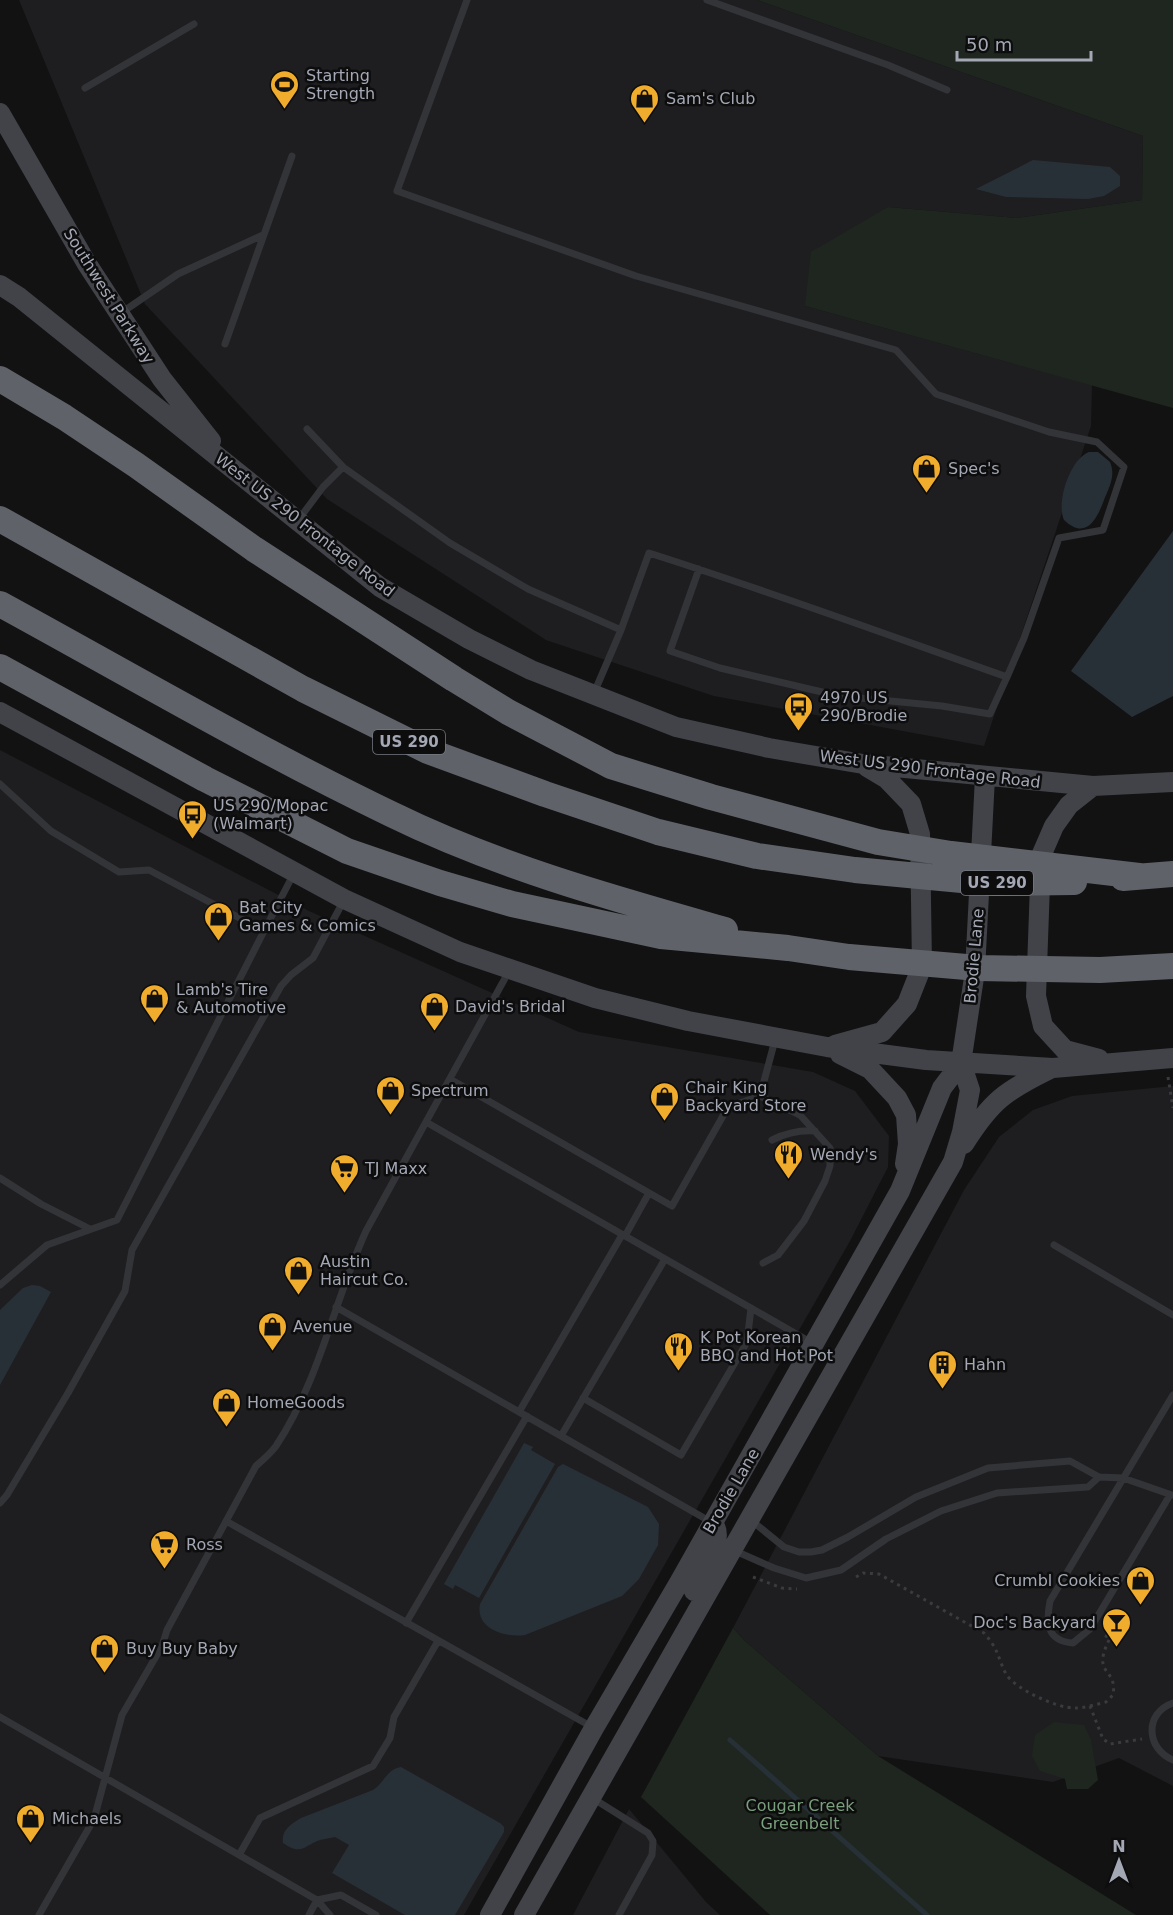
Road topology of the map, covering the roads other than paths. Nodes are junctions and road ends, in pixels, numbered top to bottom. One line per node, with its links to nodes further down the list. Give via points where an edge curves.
1 (467, 0): 22 (lane, via 397,191 636,276 896,350 936,394 1049,432 1097,442 1124,468 1103,530 1059,538)
2 (707, 0): 5 (lane)
3 (194, 24): 4 (lane)
4 (85, 87)
5 (947, 90)
6 (0, 113): 10 (main road, Southwest Parkway)
7 (292, 156): 8 (lane)
8 (263, 235): 10 (lane, via 178,274); 11 (lane)
9 (0, 285): 15 (main road, West US 290 Frontage Road)
10 (119, 315): 15 (main road, Southwest Parkway, via 162,379)
11 (225, 344)
12 (0, 379): 32 (highway, via 64,417 254,549 454,679 611,766 878,842)
13 (307, 429): 14 (lane)
14 (344, 467): 17 (lane, via 323,487); 20 (lane, via 450,543 528,589)
15 (233, 469): 17 (main road, West US 290 Frontage Road)
16 (0, 519): 32 (highway, US 290, via 303,689 428,751 658,832 757,856 994,883 1071,883)
17 (298, 521): 23 (main road, West US 290 Frontage Road, via 390,593 489,650)
18 (699, 569): 20 (lane, via 649,554); 22 (lane); 22 (lane, via 670,651 720,668 839,696 990,714)
19 (0, 604): 35 (highway, via 268,752 393,815 558,880)
20 (621, 630): 23 (lane)
21 (0, 667): 35 (highway, via 347,851 512,904 661,936)
22 (1007, 677)
23 (593, 696): 25 (main road, West US 290 Frontage Road, via 676,727)
24 (0, 712): 30 (main road)
25 (863, 764): 26 (main road, West US 290 Frontage Road); 39 (main road, via 887,779 911,804 920,834 922,966 907,1004 882,1032)
26 (985, 777): 29 (main road, West US 290 Frontage Road); 40 (main road, Brodie Lane, via 975,971)
27 (1173, 782): 29 (main road, West US 290 Frontage Road)
28 (0, 784): 34 (lane, via 51,831 119,872 149,870)
29 (1094, 786): 41 (main road, via 1069,805 1054,826 1041,856 1036,996 1043,1026 1065,1050)
30 (294, 873): 33 (main road); 34 (lane)
31 (1173, 874): 32 (highway, US 290)
32 (1139, 876)
33 (345, 899): 37 (main road, via 460,952); 71 (lane, via 314,958 281,986 132,1251 125,1291)
34 (264, 931): 53 (lane, via 117,1220)
35 (788, 948): 36 (highway, via 978,968 1100,970)
36 (1173, 966)
37 (510, 969): 38 (main road, via 688,1021); 44 (lane)
38 (776, 1037): 39 (main road); 45 (lane)
39 (827, 1047): 40 (main road); 51 (main road, via 870,1069 897,1098 906,1115 908,1144)
40 (961, 1063): 43 (main road); 49 (main road, Brodie Lane, via 970,1090); 51 (main road, Brodie Lane, via 942,1088)
41 (1115, 1063): 42 (main road); 43 (main road)
42 (1171, 1067)
43 (1053, 1068): 49 (main road, via 999,1097 979,1120)
44 (450, 1078): 46 (lane); 52 (lane)
45 (760, 1096): 47 (lane, via 800,1115); 52 (lane, via 728,1107 672,1206)
46 (426, 1122): 54 (lane); 59 (lane, via 366,1231)
47 (814, 1131): 48 (lane, via 783,1134); 57 (lane, via 830,1148 825,1181 804,1221 778,1255)
48 (772, 1140)
49 (953, 1162): 72 (main road, Brodie Lane)
50 (0, 1178): 53 (lane)
51 (900, 1191): 62 (main road, Brodie Lane)
52 (649, 1193): 54 (lane)
53 (90, 1229): 58 (lane, via 47,1245)
54 (623, 1235): 56 (lane); 65 (lane)
55 (1054, 1245): 61 (lane)
56 (665, 1259): 60 (lane); 64 (lane)
57 (763, 1263)
58 (0, 1285)
59 (336, 1307): 65 (lane); 73 (lane, via 300,1403 275,1448 256,1466)
60 (751, 1308): 62 (lane); 64 (lane, via 747,1342 681,1455)
61 (1173, 1315)
62 (814, 1344): 74 (main road, Brodie Lane)
63 (1173, 1395): 69 (lane)
64 (583, 1398): 67 (lane)
65 (519, 1412): 66 (lane)
66 (527, 1416): 67 (lane); 76 (lane)
67 (561, 1436): 74 (lane)
68 (1099, 1477): 69 (lane); 72 (lane, via 1070,1461 988,1468 916,1497 848,1537 811,1552 784,1547); 75 (lane, via 1088,1487 997,1493 941,1511 886,1539 841,1570 806,1578)
69 (1124, 1478): 70 (lane); 70 (lane, via 1050,1601 1046,1619 1052,1635 1063,1642 1073,1643 1090,1629)
70 (1171, 1495)
71 (0, 1503)
72 (750, 1519): 75 (main road, Brodie Lane)
73 (226, 1521): 76 (lane); 83 (lane, via 122,1715)
74 (712, 1523): 78 (main road, via 718,1536 708,1565 680,1614 673,1634); 81 (main road, Brodie Lane)
75 (732, 1550): 78 (main road, Brodie Lane)
76 (406, 1623): 77 (lane)
77 (438, 1641): 81 (lane); 85 (lane, via 394,1717 390,1738 374,1766 260,1818)
78 (673, 1654): 84 (main road, Brodie Lane)
79 (1173, 1703): 82 (lane, via 1160,1711 1152,1738 1158,1751)
80 (0, 1717): 83 (lane)
81 (594, 1728): 91 (main road, Brodie Lane)
82 (1173, 1760)
83 (104, 1778): 85 (lane); 87 (lane, via 94,1819)
84 (591, 1797): 92 (main road, Brodie Lane); 93 (lane, via 648,1833 653,1841 652,1855)
85 (239, 1855): 86 (lane)
86 (317, 1900): 88 (lane); 89 (lane); 90 (lane, via 341,1895)
87 (39, 1915)
88 (309, 1915)
89 (330, 1915)
90 (376, 1915)
91 (490, 1915)
92 (524, 1915)
93 (619, 1915)

